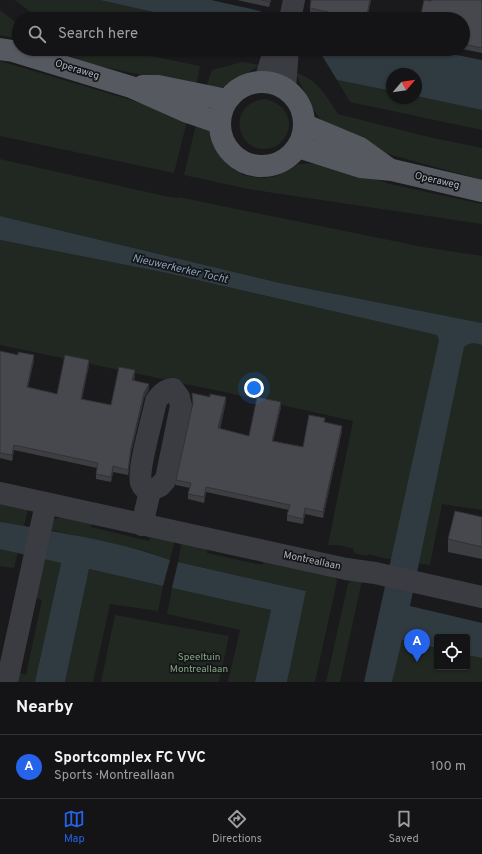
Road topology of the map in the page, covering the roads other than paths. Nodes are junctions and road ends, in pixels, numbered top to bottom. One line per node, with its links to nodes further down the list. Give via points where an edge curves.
1 (294, 0): 2 (street)
2 (291, 12)
3 (0, 49): 4 (main road, Operaweg)
4 (12, 51)
5 (29, 56): 9 (main road, Operaweg)
6 (274, 56): 8 (street)
7 (287, 56): 10 (street)
8 (264, 82): 10 (main road); 11 (main road, via 244,86)
9 (131, 87): 11 (main road, Operaweg, via 158,86); 12 (main road, Operaweg)
10 (285, 88): 13 (main road, via 300,104)
11 (227, 100): 12 (main road)
12 (220, 123): 14 (main road, via 222,136 228,148 249,164 276,164)
13 (304, 125): 14 (main road, via 303,137); 15 (main road, Operaweg, via 360,148)
14 (298, 147): 15 (main road, Operaweg, via 362,167)
15 (392, 170): 16 (main road, Operaweg)
16 (482, 191)
17 (150, 491): 20 (street)
18 (0, 493): 19 (street, Montreallaan)
19 (43, 514): 20 (street, Montreallaan); 22 (street)
20 (142, 525): 21 (street, Montreallaan)
21 (482, 597)
22 (7, 682)

